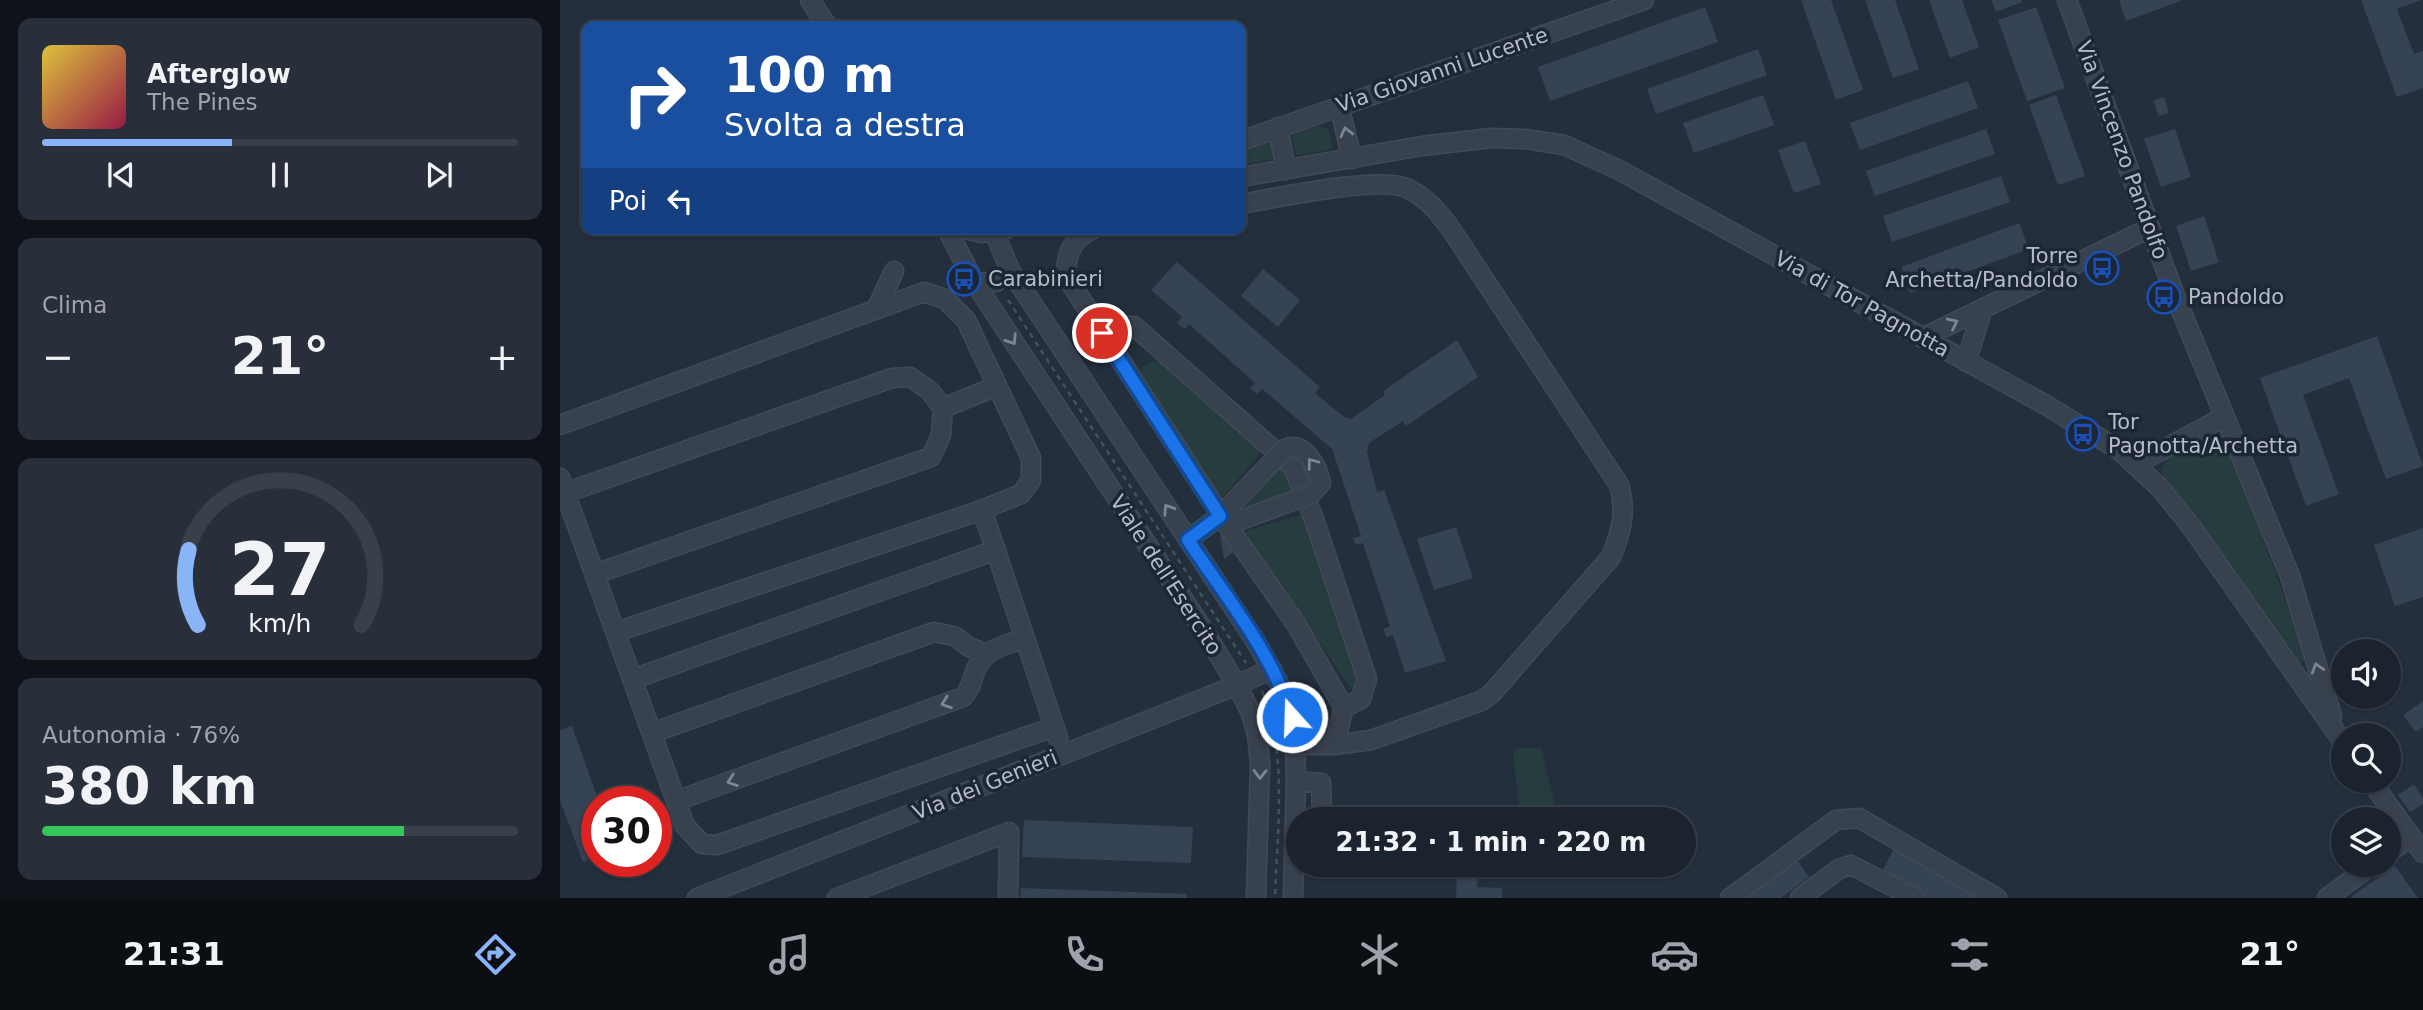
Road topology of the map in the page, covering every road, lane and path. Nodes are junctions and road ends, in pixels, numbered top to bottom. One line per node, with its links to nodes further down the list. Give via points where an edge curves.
1 (810, 0): 4 (street)
2 (1644, 0): 5 (street, Via Giovanni Lucente)
3 (2067, 0): 12 (street, Via Vincenzo Pandolfo)
4 (824, 21)
5 (1339, 105): 6 (street, Via Giovanni Lucente); 8 (street, one-way to 5)
6 (1278, 127): 7 (street, Via Giovanni Lucente); 9 (street)
7 (1246, 139)
8 (1352, 159): 9 (street, Via di Tor Pagnotta); 24 (street, Via di Tor Pagnotta, via 1491,138 1564,145 1591,155)
9 (1286, 170): 10 (street, Via di Tor Pagnotta)
10 (1246, 176)
11 (1246, 203): 49 (street, via 1379,183 1406,188 1427,202 1453,232 1619,485 1623,499 1620,535 1611,557 1492,693 1371,740)
12 (2150, 228): 21 (street); 28 (street, Via Vincenzo Pandolfo)
13 (950, 235): 19 (street, Viale dell'Esercito)
14 (1000, 235): 17 (street, Viale dell'Esercito)
15 (1015, 235): 17 (street)
16 (1085, 235): 23 (street, via 1066,257 1066,276)
17 (1010, 270): 19 (street, via 996,282); 34 (street, Viale dell'Esercito, one-way to 17)
18 (894, 271): 22 (street)
19 (975, 283): 43 (street, Viale dell'Esercito, one-way to 43)
20 (1008, 300): 40 (path, Viale dell'Esercito)
21 (1983, 308): 24 (street, one-way to 21); 25 (street)
22 (876, 310): 26 (street, via 925,292 945,299 966,320); 29 (street)
23 (1102, 333): 33 (street); 44 (street, via 1134,326 1293,467 1367,679 1361,699)
24 (1922, 338): 25 (street, Via di Tor Pagnotta)
25 (1966, 362): 30 (street, Via di Tor Pagnotta, via 2089,431)
26 (997, 386): 27 (street); 32 (street, via 1031,458 1031,480 1021,494)
27 (943, 408): 31 (street, via 910,377 892,378); 36 (street, via 941,435 931,457)
28 (2224, 417): 30 (street); 45 (street, Via Vincenzo Pandolfo, one-way to 28, via 2290,576)
29 (560, 425)
30 (2136, 464): 46 (street, Via di Tor Pagnotta, via 2190,525)
31 (563, 485): 36 (street)
32 (976, 512): 35 (street, via 987,523); 37 (street)
33 (1224, 521): 33 (street, one-way to 33, bridge, via 1311,494 1321,483 1312,458 1296,448 1284,449); 34 (street); 44 (street, via 1296,624)
34 (1188, 540): 41 (street, Viale dell'Esercito)
35 (996, 550): 38 (street); 42 (street)
36 (595, 574): 37 (street)
37 (616, 632): 42 (street)
38 (1024, 638): 39 (street); 48 (street)
39 (985, 653): 47 (street, via 954,636 934,632); 54 (street, one-way to 54, via 963,697)
40 (1247, 664)
41 (1272, 669): 43 (street, Via dei Genieri); 50 (street, Viale dell'Esercito, via 1290,711)
42 (633, 679): 47 (street)
43 (1237, 685): 51 (street, Via dei Genieri); 63 (street, Viale dell'Esercito, one-way to 63, via 1252,717 1260,754)
44 (1344, 708): 49 (street)
45 (2335, 723)
46 (2331, 725)
47 (652, 733): 54 (street)
48 (1057, 734): 51 (street); 54 (street, via 1048,729 717,845 702,844 685,826)
49 (1334, 745): 50 (street)
50 (1296, 746): 52 (street, Viale dell'Esercito)
51 (1064, 754): 60 (street, Via dei Genieri)
52 (1296, 781): 55 (street, via 1321,783); 64 (street, Viale dell'Esercito)
53 (2380, 793): 56 (street)
54 (676, 801)
55 (1322, 807)
56 (2411, 836): 57 (street); 58 (street)
57 (2401, 844)
58 (2423, 853)
59 (2355, 877): 69 (street)
60 (697, 898)
61 (837, 898): 62 (street, via 1010,832)
62 (1008, 898)
63 (1256, 898)
64 (1293, 898)
65 (1730, 898): 68 (street, via 1836,820 1859,818)
66 (1800, 898): 67 (street, via 1851,865)
67 (1915, 898)
68 (1997, 898)
69 (2327, 898)

